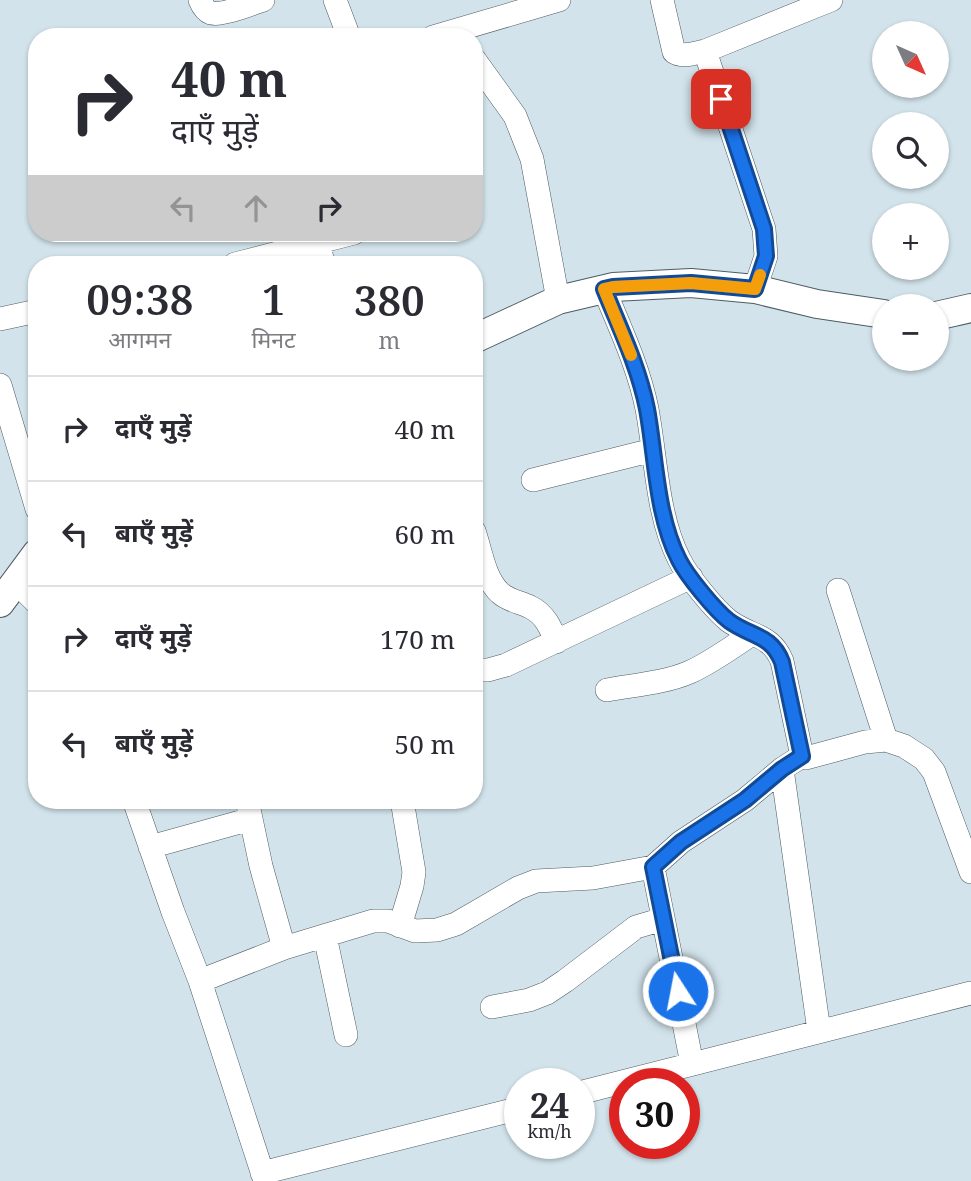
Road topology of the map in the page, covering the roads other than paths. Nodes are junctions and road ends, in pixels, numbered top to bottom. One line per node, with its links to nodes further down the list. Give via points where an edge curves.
1 (200, 0): 2 (street, via 204,9 219,13)
2 (263, 0)
3 (335, 0): 7 (street)
4 (559, 0): 8 (street)
5 (662, 0): 9 (street, via 674,52)
6 (831, 0): 9 (street)
7 (346, 28)
8 (469, 28)
9 (705, 51): 15 (street, via 764,229 766,256)
10 (483, 72): 16 (street, via 515,116 531,159)
11 (339, 242): 12 (street)
12 (320, 253): 13 (street)
13 (297, 256)
14 (604, 289): 15 (street, via 691,283); 16 (street); 24 (street, via 640,380)
15 (755, 289): 18 (street)
16 (558, 300): 22 (street)
17 (971, 308): 20 (street)
18 (872, 312)
19 (28, 313): 21 (street)
20 (949, 313)
21 (0, 319)
22 (483, 335)
23 (0, 385): 25 (street)
24 (653, 450): 26 (street); 29 (street, via 670,540)
25 (28, 479)
26 (533, 480)
27 (483, 556): 34 (street, via 502,595 541,614)
28 (28, 565): 31 (street)
29 (691, 577): 33 (street, via 726,618); 34 (street)
30 (838, 590): 37 (street)
31 (8, 593): 32 (street)
32 (28, 600)
33 (752, 634): 36 (street, via 688,673); 38 (street, via 778,652)
34 (556, 642): 35 (street, via 506,665)
35 (483, 670)
36 (607, 690)
37 (886, 740): 38 (street); 45 (street, via 924,759 933,772)
38 (802, 756): 39 (street)
39 (782, 769): 44 (street); 53 (street)
40 (137, 809): 43 (street)
41 (249, 809): 43 (street); 49 (street)
42 (404, 809): 47 (street, via 414,872)
43 (150, 847): 50 (street)
44 (653, 867): 46 (street); 47 (street, via 593,878 536,881 456,924 415,931)
45 (971, 872)
46 (663, 919): 52 (street, via 636,927 547,993); 55 (street)
47 (400, 926): 48 (street, via 373,920)
48 (324, 936): 49 (street); 54 (street)
49 (284, 948): 50 (street)
50 (200, 981): 58 (street)
51 (971, 993): 53 (street)
52 (492, 1007)
53 (819, 1031): 55 (street)
54 (346, 1035)
55 (692, 1064): 56 (street)
56 (595, 1089)
57 (504, 1112): 58 (street)
58 (264, 1177)

